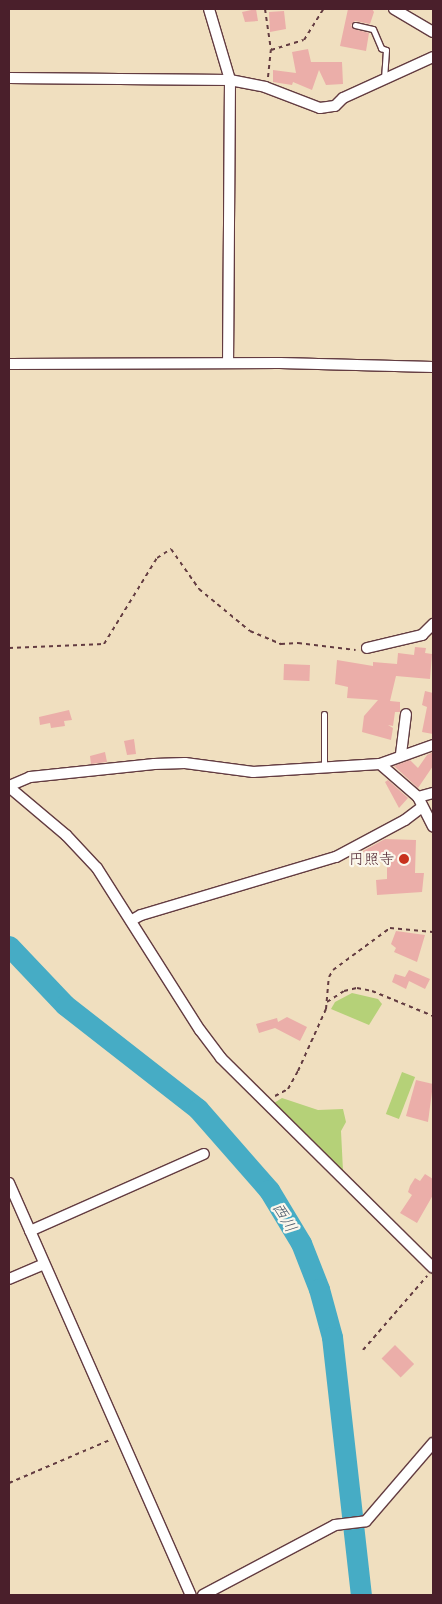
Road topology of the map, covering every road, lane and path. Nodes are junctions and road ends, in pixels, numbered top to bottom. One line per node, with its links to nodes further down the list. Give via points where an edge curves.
1 (209, 9): 10 (street)
2 (265, 9): 7 (path)
3 (323, 9): 7 (path, via 304,40)
4 (394, 9): 6 (street)
5 (355, 24): 11 (lane, via 373,29 384,49)
6 (433, 32)
7 (271, 50): 12 (path, via 270,73)
8 (433, 57): 11 (street)
9 (9, 78): 10 (street)
10 (230, 80): 12 (street); 13 (street)
11 (384, 80): 12 (street, via 343,98 335,106 320,108)
12 (265, 87)
13 (228, 362): 14 (street); 15 (street)
14 (9, 364)
15 (433, 367)
16 (433, 624): 18 (street, via 422,635)
17 (9, 648): 18 (path, via 104,644 157,558 171,549 199,588 250,631 281,644 298,643 344,650)
18 (367, 648)
19 (324, 714): 24 (lane)
20 (406, 714): 22 (street)
21 (433, 745): 22 (street)
22 (401, 754): 23 (street)
23 (380, 764): 24 (street); 27 (street)
24 (324, 767): 25 (street, via 253,772 186,763 154,764 30,777)
25 (9, 787): 29 (street, via 81,849)
26 (433, 793): 27 (street)
27 (420, 802): 28 (street); 29 (street, via 406,820 336,857)
28 (433, 826)
29 (132, 920): 33 (street, via 200,1030)
30 (433, 932): 31 (path, via 390,928 333,970)
31 (327, 1002): 32 (path, via 344,991 357,988); 33 (path, via 288,1089)
32 (433, 1016)
33 (264, 1102): 38 (street)
34 (204, 1154): 36 (street)
35 (9, 1183): 36 (street)
36 (30, 1231): 37 (street)
37 (44, 1264): 39 (street); 41 (street)
38 (433, 1264): 40 (path)
39 (9, 1279)
40 (363, 1350)
41 (120, 1435): 43 (path); 44 (street)
42 (433, 1443): 45 (street, via 366,1521 336,1525)
43 (9, 1483)
44 (191, 1595)
45 (203, 1595)

